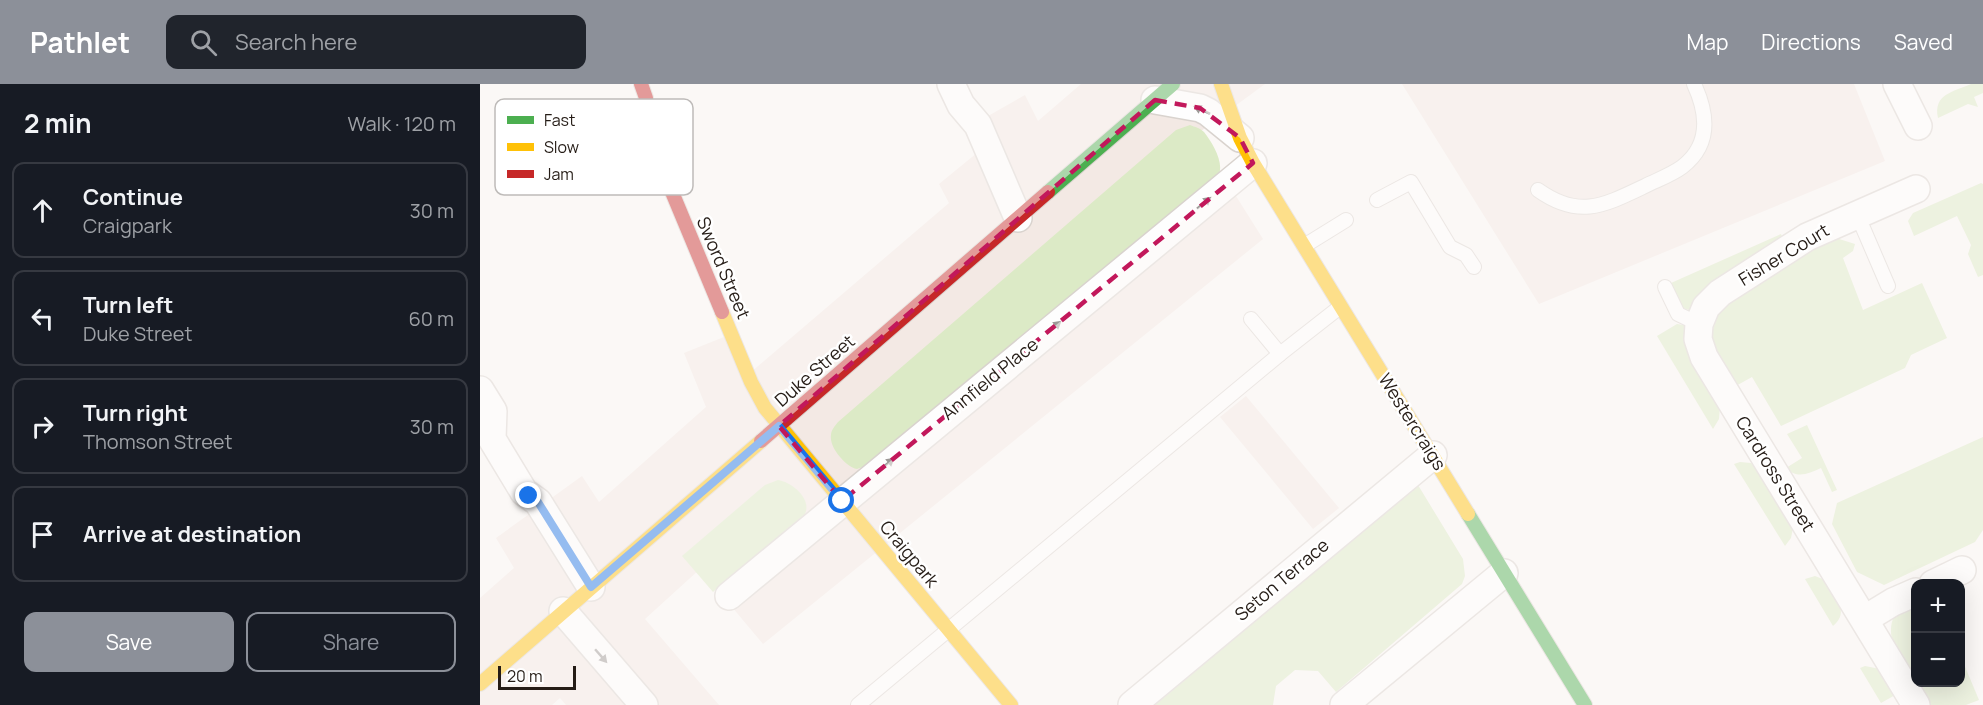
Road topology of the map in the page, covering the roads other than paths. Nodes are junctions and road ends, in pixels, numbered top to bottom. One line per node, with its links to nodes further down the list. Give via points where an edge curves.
1 (641, 84): 7 (street, Sword Street)
2 (951, 84): 16 (street, via 961,105 978,125)
3 (1221, 84): 9 (street, Westercraigs)
4 (1694, 84): 12 (lane, via 1705,114 1704,131 1695,154 1681,167 1605,204 1564,206)
5 (1907, 87): 8 (street)
6 (1164, 92): 9 (street, Westercraigs, one-way to 6, via 1209,112); 16 (street, Duke Street)
7 (646, 99)
8 (1918, 126)
9 (1240, 138): 10 (street, Westercraigs)
10 (1253, 163): 18 (street, Westercraigs); 29 (street, Annfield Place, one-way to 10)
11 (1916, 189): 15 (street, Fisher Court)
12 (1538, 190)
13 (673, 195): 27 (street, Sword Street, via 751,382)
14 (1377, 200): 19 (lane, via 1411,182 1450,247 1466,255)
15 (1857, 214): 20 (lane); 24 (street, Fisher Court, via 1807,237 1720,293 1706,307)
16 (1018, 218): 27 (street, Duke Street)
17 (1346, 220): 18 (lane)
18 (1304, 246): 22 (street, Westercraigs)
19 (1474, 267)
20 (1888, 286)
21 (1665, 287): 24 (lane, via 1678,314)
22 (1340, 307): 25 (lane); 28 (street, Westercraigs)
23 (1251, 319): 25 (lane)
24 (1699, 324): 37 (street, Cardross Street, via 1698,339 1704,357)
25 (1280, 354): 38 (lane)
26 (480, 390): 33 (street, via 493,411 492,439 524,492 538,502)
27 (779, 426): 29 (street, Craigpark); 33 (street, Duke Street)
28 (1433, 455): 31 (street, Westercraigs); 43 (street, Seton Terrace)
29 (842, 501): 35 (street, Annfield Place); 38 (street, Craigpark)
30 (1962, 570): 32 (street)
31 (1504, 573): 44 (street); 45 (street, Westercraigs)
32 (1943, 579)
33 (591, 587): 36 (street, Duke Street)
34 (1911, 594): 37 (street)
35 (729, 596)
36 (563, 611): 39 (street, Duke Street); 40 (street, one-way to 40)
37 (1865, 619): 46 (street, Cardross Street)
38 (948, 630): 41 (lane); 42 (street, Craigpark)
39 (480, 684)
40 (644, 705)
41 (858, 705)
42 (1011, 705)
43 (1132, 705)
44 (1344, 705)
45 (1585, 705)
46 (1916, 705)

